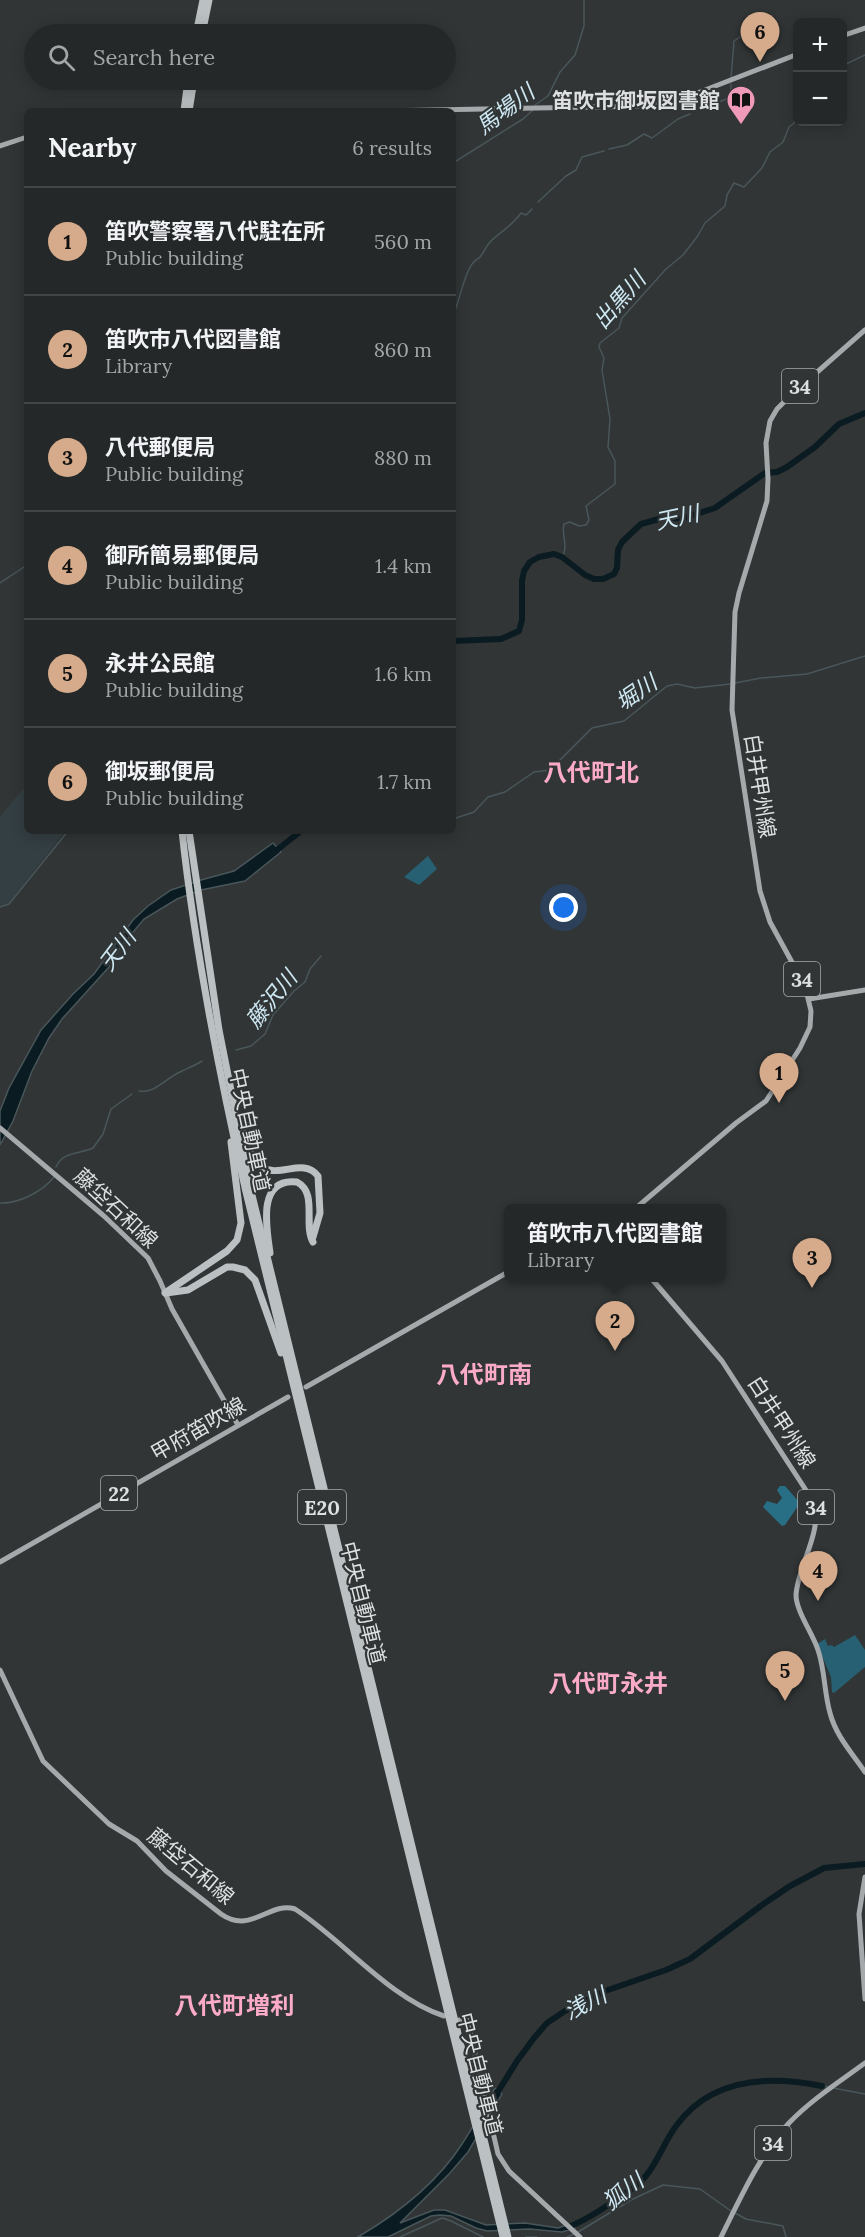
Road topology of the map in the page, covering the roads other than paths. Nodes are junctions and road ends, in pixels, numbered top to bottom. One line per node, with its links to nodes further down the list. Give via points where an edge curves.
1 (203, 0): 3 (highway)
2 (208, 0): 4 (highway)
3 (198, 24)
4 (204, 24)
5 (865, 28): 6 (main road)
6 (847, 35)
7 (793, 56): 12 (main road, via 663,104)
8 (188, 90): 10 (highway)
9 (191, 90): 11 (highway)
10 (186, 108)
11 (187, 108)
12 (456, 110)
13 (24, 138): 14 (main road)
14 (0, 147)
15 (865, 330): 21 (main road, 白井甲州線 / 34, via 777,409 768,427 765,511 736,604 732,710 762,900)
16 (183, 834): 18 (highway, 中央自動車道 / E20)
17 (189, 834): 18 (highway, 中央自動車道 / E20)
18 (189, 862): 19 (highway, 中央自動車道 / E20)
19 (196, 903): 22 (highway, 中央自動車道 / E20); 23 (highway, 中央自動車道 / E20)
20 (865, 990): 21 (main road)
21 (809, 999): 25 (main road, 白井甲州線 / 34, via 811,1020 807,1035 766,1101)
22 (219, 1063): 28 (highway, via 240,1234 231,1248); 32 (highway, 中央自動車道 / E20)
23 (228, 1079): 29 (highway, 中央自動車道 / E20); 29 (highway, via 247,1144 257,1163 272,1171 308,1168 319,1180 320,1216 313,1242 303,1186 293,1182 281,1184 267,1203 271,1260)
24 (0, 1128): 28 (main road, 藤垈石和線, via 142,1252)
25 (642, 1204)
26 (504, 1274): 30 (main road)
27 (654, 1282): 36 (main road, 白井甲州線 / 34, via 746,1394 813,1501 815,1524 796,1599 818,1648 834,1726)
28 (165, 1293): 32 (highway, via 188,1290 227,1267 250,1274); 33 (main road, 藤垈石和線)
29 (290, 1350): 42 (highway, 中央自動車道 / E20)
30 (306, 1387)
31 (288, 1397): 33 (main road, 甲府笛吹線 / 22)
32 (298, 1407): 42 (highway, 中央自動車道 / E20)
33 (238, 1425): 34 (main road, 甲府笛吹線 / 22)
34 (0, 1562)
35 (0, 1670): 39 (main road, 藤垈石和線, via 43,1761 109,1824 137,1841 166,1871 221,1914 236,1922 246,1922 284,1908 295,1909 399,1991 427,2010)
36 (865, 1772)
37 (865, 1877): 38 (main road, via 859,1914)
38 (865, 1999)
39 (444, 2016)
40 (459, 2020): 44 (main road, via 466,2019 503,2163)
41 (865, 2063): 47 (main road, 34, via 806,2107 778,2136 758,2164)
42 (473, 2105): 43 (highway, 中央自動車道 / E20)
43 (501, 2215): 45 (highway, 中央自動車道 / E20); 46 (highway, 中央自動車道 / E20)
44 (579, 2236)
45 (503, 2237)
46 (508, 2237)
47 (721, 2237)

